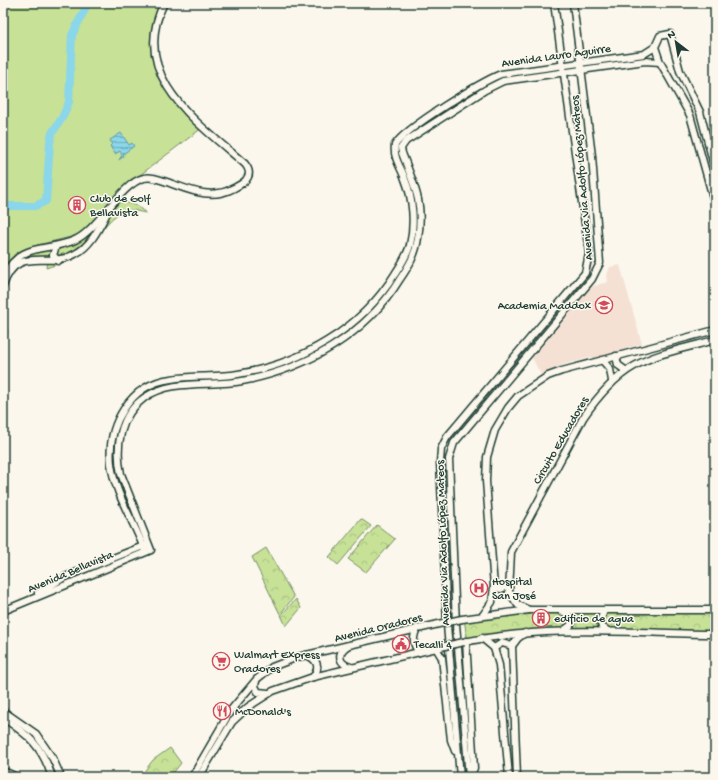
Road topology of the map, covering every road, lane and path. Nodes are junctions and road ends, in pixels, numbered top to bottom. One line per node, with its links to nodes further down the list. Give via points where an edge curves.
1 (164, 3): 13 (main road, via 154,39 156,60 164,83 186,112 245,164 249,175 246,180 228,191 208,195 158,179 143,178 130,185)
2 (554, 3): 7 (main road, Avenida Via Adolfo López Mateos)
3 (573, 3): 5 (main road, Avenida Via Adolfo López Mateos)
4 (655, 47): 5 (main road, Avenida Lauro Aguirre, via 644,54); 6 (main road); 9 (main road, via 660,36 670,34)
5 (582, 62): 7 (main road, Avenida Lauro Aguirre); 8 (main road, Avenida Via Adolfo López Mateos)
6 (660, 62): 8 (main road, Avenida Lauro Aguirre, via 645,61); 11 (main road)
7 (564, 64): 10 (main road, Avenida Via Adolfo López Mateos); 27 (main road, Avenida Lauro Aguirre, via 514,71 491,78 402,136 395,145 396,157 412,205 412,233 404,260 386,288 370,307 346,328 323,345 268,367 237,374 170,379 142,390 129,400 115,426 111,462 113,477)
8 (583, 70): 10 (main road, Avenida Lauro Aguirre); 64 (main road, Avenida Via Adolfo López Mateos, via 600,256 598,269 454,443 448,459 456,624)
9 (680, 71): 11 (main road, via 675,76); 12 (main road, via 700,112)
10 (565, 72): 27 (main road, Avenida Lauro Aguirre, via 512,79 495,84 406,141 401,148 416,188 419,204 417,247 393,292 351,335 327,351 271,373 241,381 174,386 145,397 133,406 122,428 118,461); 56 (main road, Avenida Via Adolfo López Mateos, via 589,254 585,273 447,437 441,449 447,625)
11 (668, 76): 14 (main road, via 690,115)
12 (715, 169)
13 (113, 203): 15 (main road, via 81,237); 16 (main road, via 86,246 77,254)
14 (715, 205)
15 (56, 246): 16 (main road, via 53,256); 17 (main road, via 38,248 23,254 10,265)
16 (58, 261): 18 (main road, via 26,260 14,268)
17 (3, 277)
18 (3, 286)
19 (3, 330): 21 (main road)
20 (715, 330): 23 (main road)
21 (3, 334)
22 (715, 340): 25 (main road, Circuito Educadores, via 654,356)
23 (616, 356): 24 (main road); 25 (main road, via 618,365)
24 (602, 360): 26 (main road, via 610,369); 29 (main road, via 548,376 537,383 518,396 495,430 486,470)
25 (625, 370): 26 (main road, Circuito Educadores)
26 (612, 381): 28 (main road, Circuito Educadores, via 583,418 515,542 509,563)
27 (146, 547): 30 (main road, Avenida Bellavista, via 65,576 39,592); 35 (main road, Avenida Bellavista)
28 (508, 586): 29 (main road, via 501,589); 31 (main road, Circuito Educadores, via 518,605)
29 (494, 587): 36 (main road, via 492,602)
30 (3, 607)
31 (529, 610): 32 (main road); 36 (main road)
32 (558, 610): 33 (main road); 38 (main road, via 567,613 572,622)
33 (604, 610): 34 (main road); 39 (main road, via 600,621 602,627)
34 (715, 610)
35 (3, 611)
36 (483, 615): 37 (main road, Avenida Oradores, bridge)
37 (417, 628): 44 (main road, Avenida Oradores); 48 (main road, via 413,640)
38 (563, 631): 39 (main road); 40 (main road)
39 (608, 631): 41 (main road)
40 (527, 632): 42 (main road); 45 (main road)
41 (715, 634)
42 (482, 638): 43 (main road); 47 (main road)
43 (465, 641): 46 (main road, bridge); 64 (main road, via 474,764)
44 (348, 645): 49 (main road, Avenida Oradores); 50 (main road, via 342,650 340,659)
45 (512, 646): 47 (main road, via 502,643); 66 (main road)
46 (436, 648): 48 (main road); 56 (main road, via 442,658 451,740)
47 (494, 648): 65 (main road, via 499,665)
48 (419, 652): 50 (main road)
49 (306, 655): 51 (main road, via 318,664); 52 (main road, Avenida Oradores, via 272,667)
50 (351, 667): 51 (main road)
51 (313, 677): 53 (main road)
52 (257, 679): 53 (main road, via 257,691); 61 (main road, Avenida Oradores, via 230,712)
53 (268, 694): 62 (main road, via 248,707 232,722)
54 (3, 711): 60 (main road, via 36,734 53,759)
55 (3, 718): 59 (main road, via 33,740 43,755)
56 (458, 756): 63 (main road, Avenida Via Adolfo López Mateos)
57 (3, 770): 58 (main road)
58 (17, 777)
59 (52, 777)
60 (61, 777)
61 (192, 777)
62 (199, 777)
63 (460, 777)
64 (470, 777)
65 (509, 777)
66 (517, 777)

